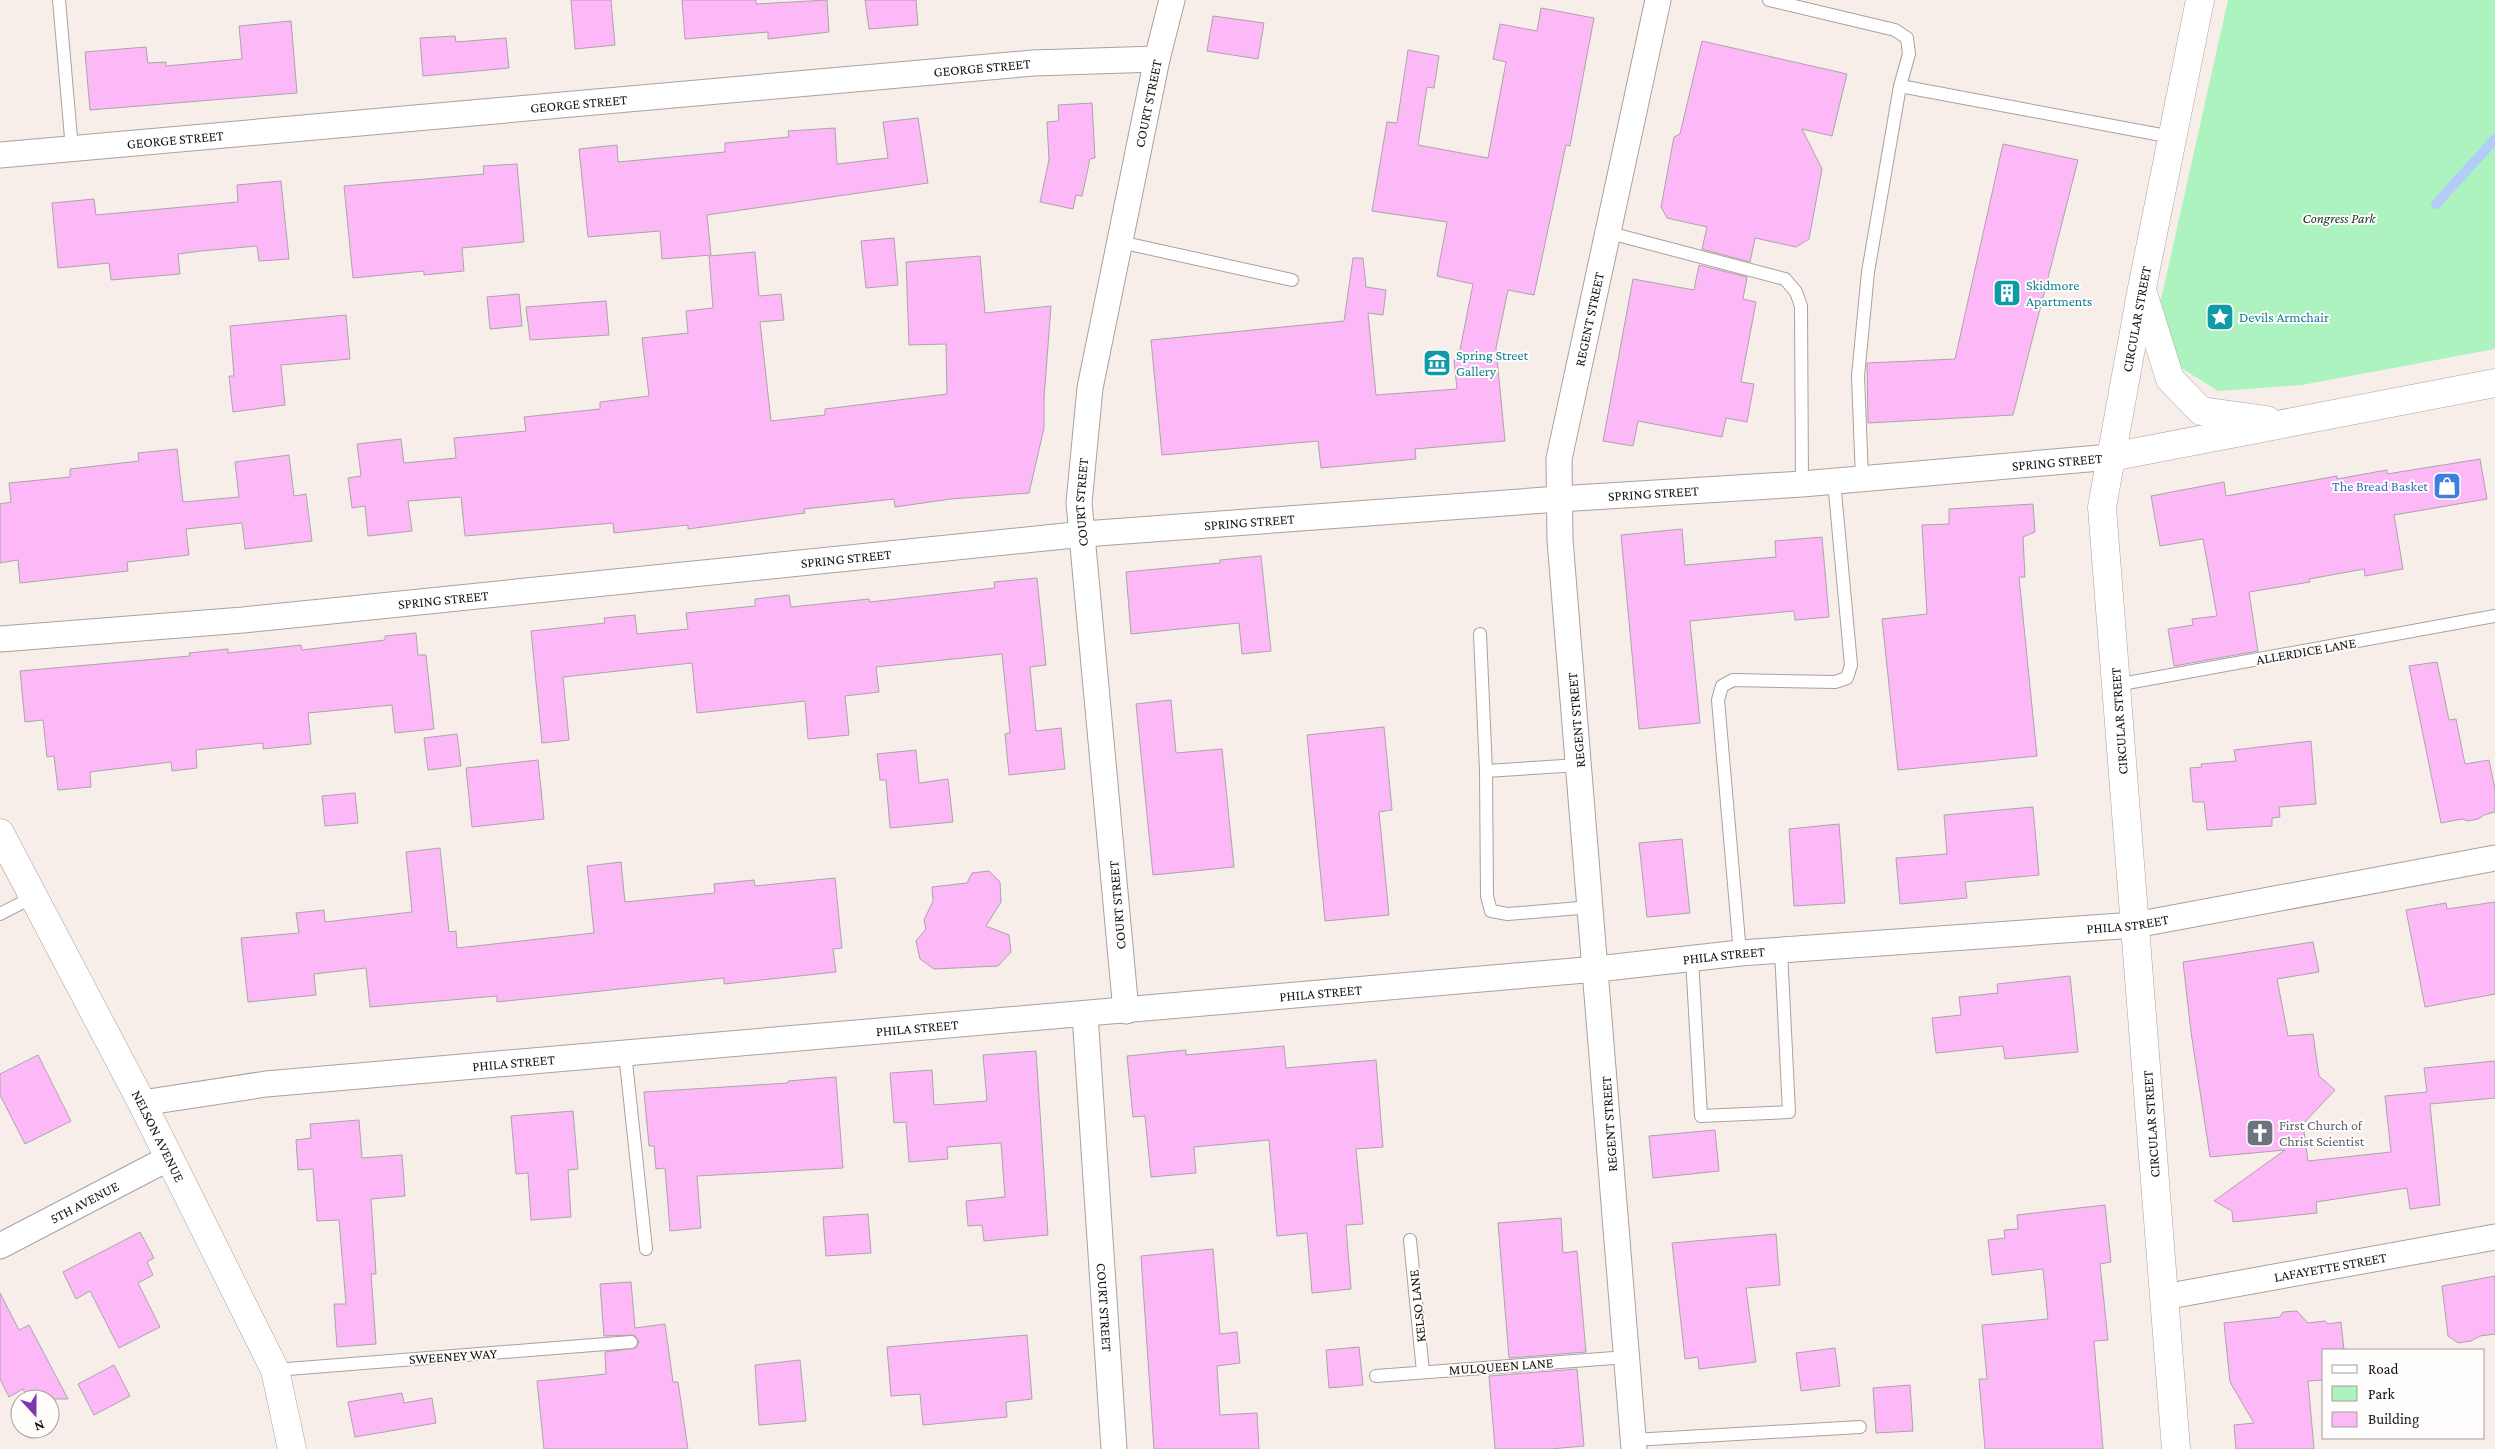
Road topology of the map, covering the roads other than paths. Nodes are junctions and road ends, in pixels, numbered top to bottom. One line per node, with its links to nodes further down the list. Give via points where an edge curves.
1 (59, 0): 9 (lane)
2 (1172, 0): 6 (street, COURT STREET)
3 (1658, 0): 11 (street, REGENT STREET)
4 (1769, 0): 7 (lane, via 1895,30 1907,38 1909,54)
5 (2200, 0): 8 (street, CIRCULAR STREET)
6 (1157, 59): 9 (street, GEORGE STREET, via 1033,63); 12 (street, COURT STREET)
7 (1900, 86): 8 (lane); 18 (lane, via 1868,272 1858,376)
8 (2172, 137): 14 (street, CIRCULAR STREET)
9 (72, 148): 10 (street, GEORGE STREET)
10 (0, 155)
11 (1606, 232): 20 (lane, via 1785,280 1796,292 1800,306); 21 (street, REGENT STREET, via 1559,459)
12 (1120, 242): 13 (lane); 22 (street, COURT STREET, via 1090,388 1079,503)
13 (1292, 280)
14 (2142, 288): 16 (street, via 2170,378 2202,411); 17 (street, CIRCULAR STREET)
15 (2495, 383): 16 (street, SPRING STREET)
16 (2291, 424): 17 (street, SPRING STREET)
17 (2111, 457): 18 (street, SPRING STREET); 26 (street, CIRCULAR STREET, via 2102,507)
18 (1862, 479): 19 (street, SPRING STREET)
19 (1834, 481): 20 (street, SPRING STREET); 36 (lane, via 1851,666 1847,678 1835,682 1732,680 1722,686 1718,700)
20 (1802, 484): 21 (street, SPRING STREET)
21 (1560, 499): 22 (street, SPRING STREET); 27 (street, REGENT STREET, via 1560,540)
22 (1084, 534): 25 (street, SPRING STREET, via 244,620); 39 (street, COURT STREET)
23 (2495, 616): 26 (lane, ALLERDICE LANE)
24 (1480, 634): 28 (lane)
25 (0, 639)
26 (2116, 685): 34 (street, CIRCULAR STREET)
27 (1579, 765): 28 (lane); 32 (street, REGENT STREET)
28 (1486, 771): 32 (lane, via 1487,896 1491,911 1508,914)
29 (0, 833): 31 (street, NELSON AVENUE)
30 (2495, 858): 34 (street, PHILA STREET)
31 (33, 897): 33 (lane); 42 (street, NELSON AVENUE)
32 (1591, 907): 38 (street, REGENT STREET)
33 (0, 914)
34 (2135, 925): 35 (street, PHILA STREET); 48 (street, CIRCULAR STREET)
35 (1781, 951): 36 (street, PHILA STREET); 37 (lane, via 1789,1112 1701,1116)
36 (1740, 953): 37 (street, PHILA STREET)
37 (1692, 959): 38 (street, PHILA STREET)
38 (1597, 969): 39 (street, PHILA STREET); 50 (street, REGENT STREET)
39 (1126, 1011): 40 (street, PHILA STREET)
40 (1085, 1014): 41 (street, PHILA STREET); 57 (street, COURT STREET)
41 (625, 1053): 42 (street, PHILA STREET, via 266,1084); 47 (lane)
42 (142, 1103): 43 (street, NELSON AVENUE)
43 (169, 1158): 46 (street, 5TH AVENUE); 51 (street, NELSON AVENUE)
44 (2495, 1237): 48 (street, LAFAYETTE STREET)
45 (1410, 1240): 52 (lane, KELSO LANE)
46 (0, 1246)
47 (646, 1248)
48 (2164, 1297): 58 (street, CIRCULAR STREET)
49 (631, 1342): 51 (lane, SWEENEY WAY)
50 (1627, 1357): 52 (lane, MULQUEEN LANE); 55 (street, REGENT STREET)
51 (275, 1370): 56 (street, NELSON AVENUE)
52 (1423, 1372): 53 (lane, MULQUEEN LANE)
53 (1376, 1376)
54 (1860, 1427): 55 (lane)
55 (1634, 1445)
56 (292, 1449)
57 (1114, 1449)
58 (2176, 1449)

